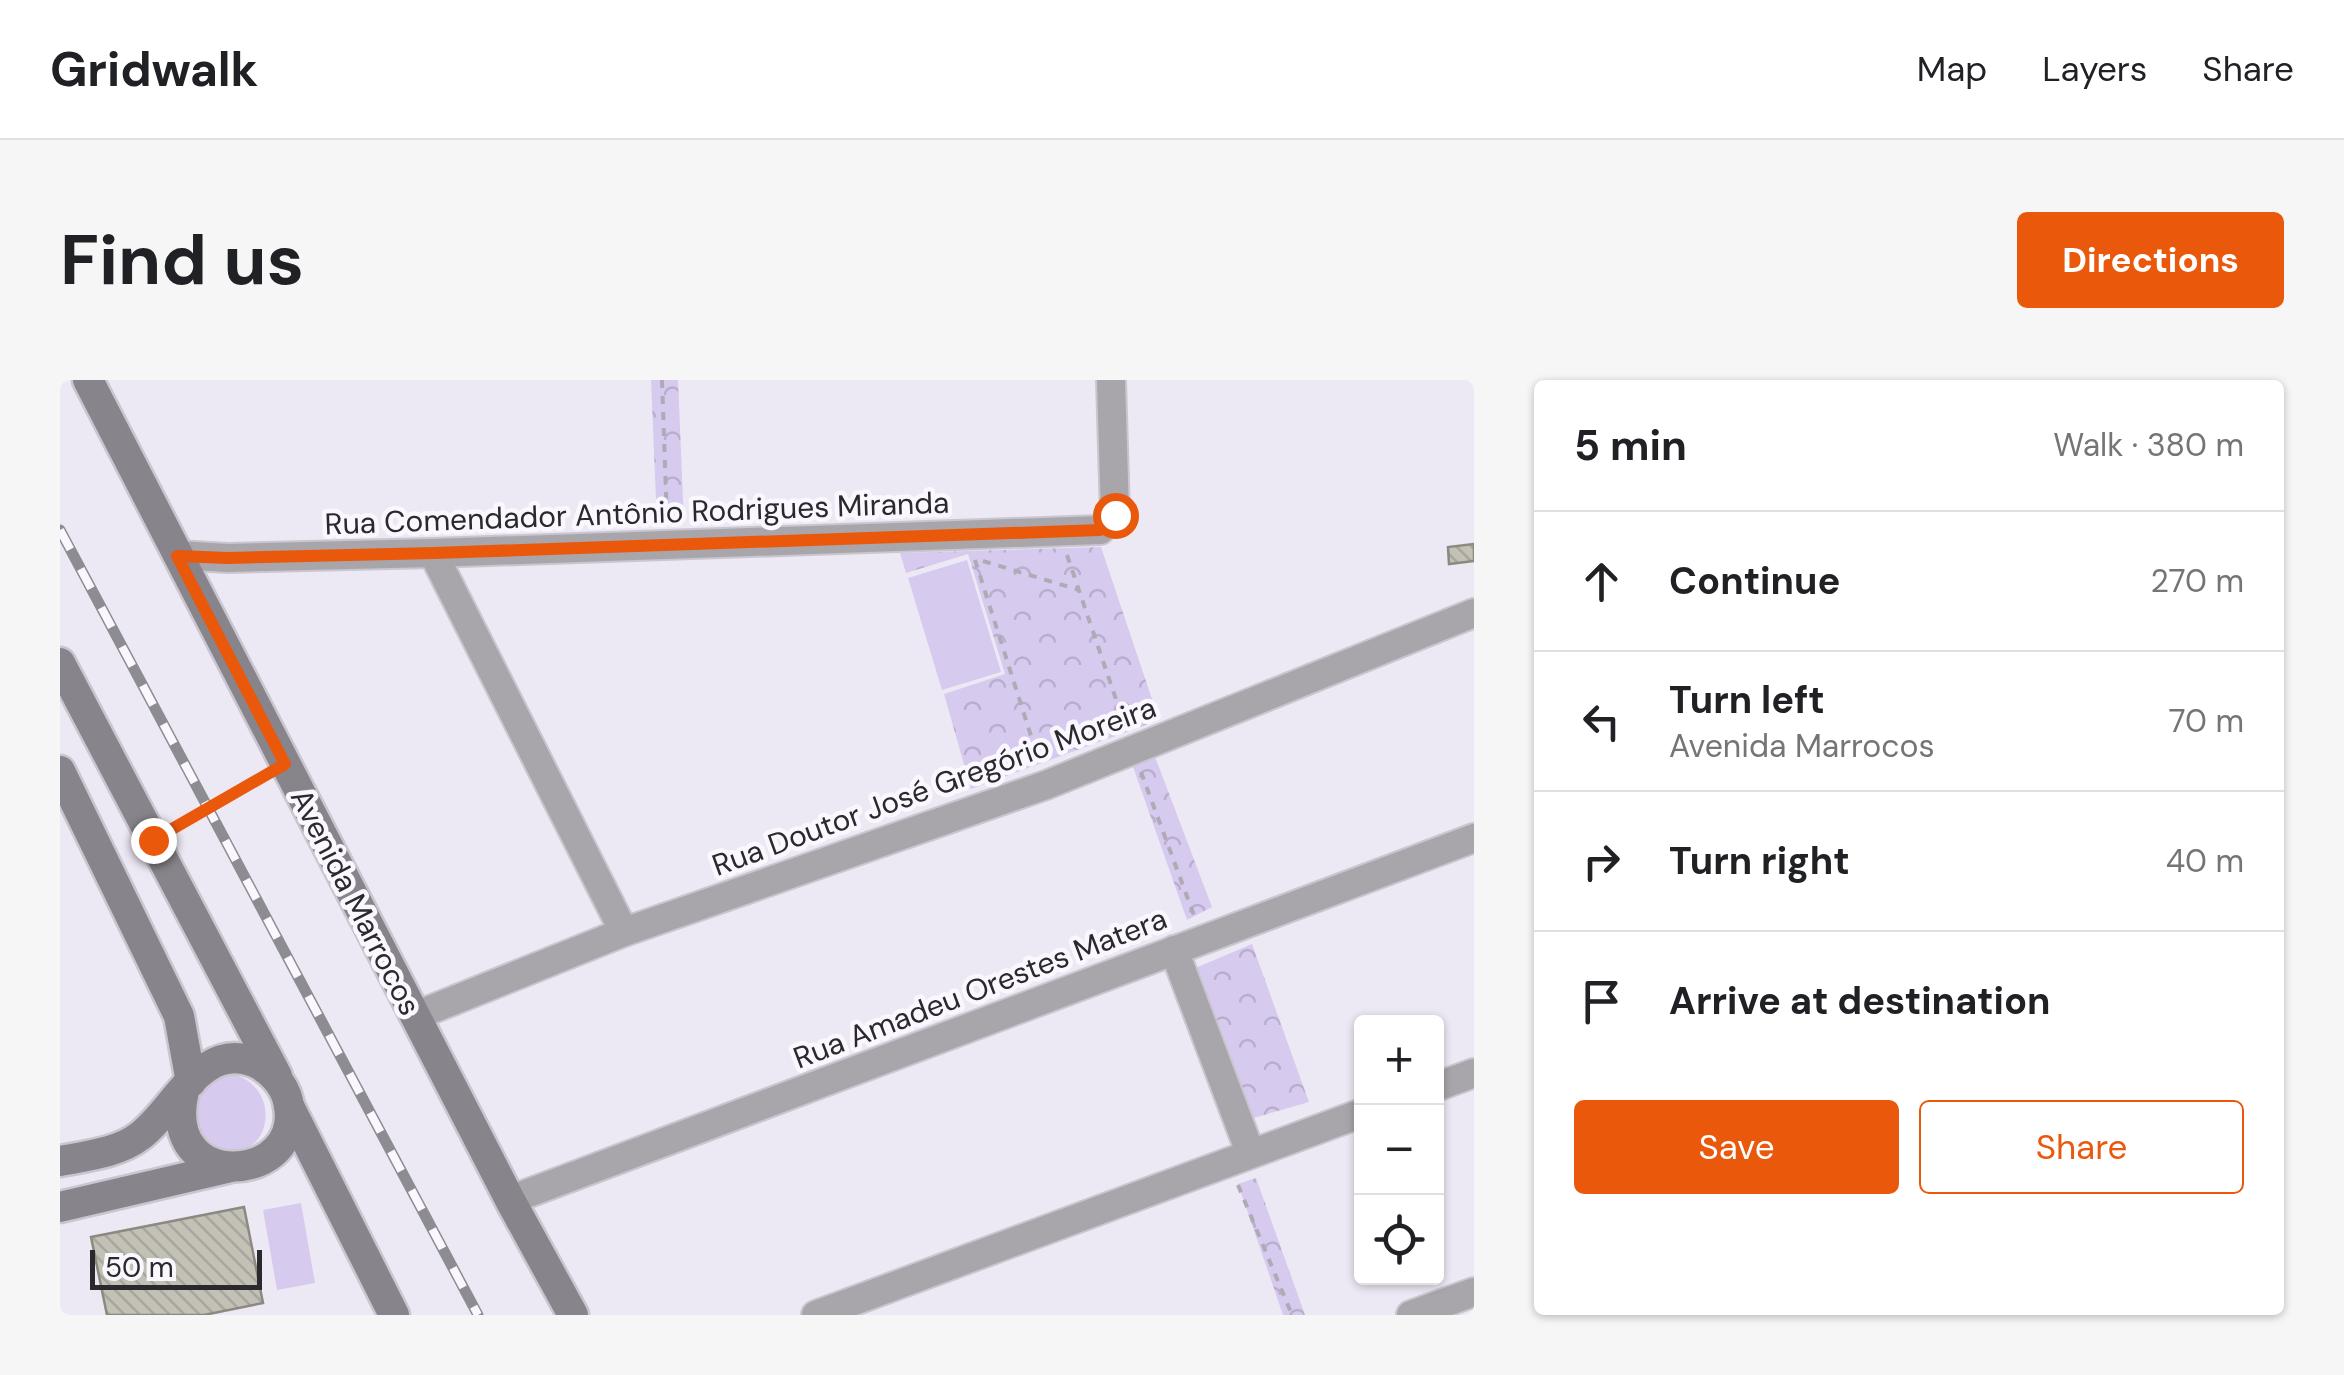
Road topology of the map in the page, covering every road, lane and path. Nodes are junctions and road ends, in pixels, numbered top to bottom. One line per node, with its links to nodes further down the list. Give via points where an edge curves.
1 (88, 380): 7 (street, Avenida Marrocos)
2 (662, 380): 5 (path)
3 (1111, 380): 4 (street, Rua Comendador Antônio Rodrigues Miranda, via 1115,515 1100,530)
4 (1059, 531): 5 (street, Rua Comendador Antônio Rodrigues Miranda); 8 (path)
5 (668, 545): 6 (street, Rua Comendador Antônio Rodrigues Miranda)
6 (434, 553): 7 (street, Rua Comendador Antônio Rodrigues Miranda); 17 (street)
7 (177, 556): 12 (street, Avenida Marrocos)
8 (1079, 590): 11 (path); 14 (path, via 974,558)
9 (1474, 613): 11 (street, Rua Doutor José Gregório Moreira)
10 (60, 663): 16 (street)
11 (1133, 750): 14 (street, Rua Doutor José Gregório Moreira); 18 (path)
12 (285, 764): 16 (path); 20 (street, Avenida Marrocos)
13 (60, 771): 23 (street, via 179,1016)
14 (1046, 784): 17 (street, Rua Doutor José Gregório Moreira)
15 (1474, 838): 18 (street, Rua Amadeu Orestes Matera)
16 (153, 840): 24 (street)
17 (624, 932): 20 (street, Rua Doutor José Gregório Moreira)
18 (1202, 940): 19 (street, Rua Amadeu Orestes Matera)
19 (1174, 950): 26 (street); 31 (street, Rua Amadeu Orestes Matera)
20 (415, 1016): 31 (street, Avenida Marrocos)
21 (1474, 1074): 22 (street)
22 (1444, 1083)
23 (188, 1086): 24 (street, via 212,1063 230,1058 266,1068); 28 (street, via 139,1137 104,1153); 29 (street, via 182,1131 209,1163)
24 (286, 1096): 27 (street, via 287,1130); 30 (street)
25 (1354, 1116): 26 (street)
26 (1239, 1156): 36 (street); 37 (path)
27 (268, 1158): 29 (street); 30 (street)
28 (60, 1161)
29 (227, 1168): 32 (street)
30 (332, 1187): 34 (street)
31 (510, 1200): 35 (street, Avenida Marrocos)
32 (60, 1207)
33 (1474, 1292): 38 (street)
34 (394, 1315)
35 (573, 1315)
36 (816, 1315)
37 (1292, 1315)
38 (1411, 1315)

